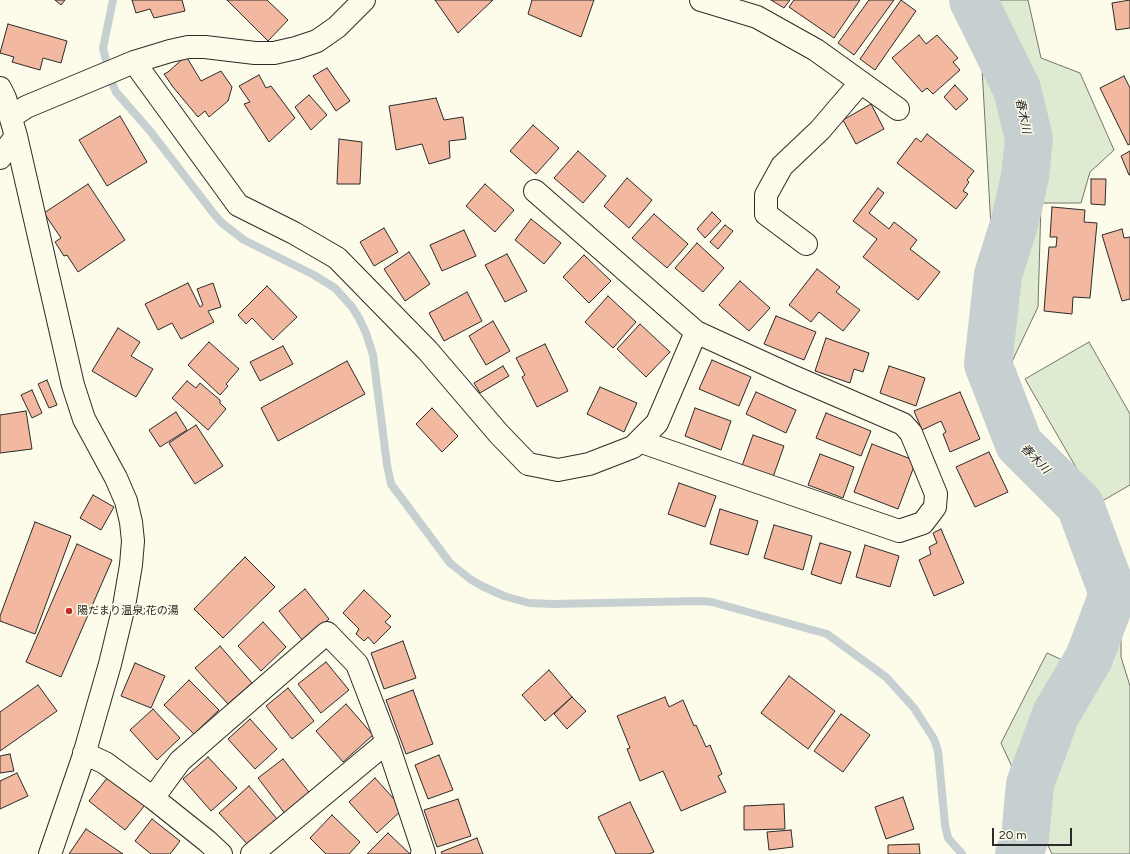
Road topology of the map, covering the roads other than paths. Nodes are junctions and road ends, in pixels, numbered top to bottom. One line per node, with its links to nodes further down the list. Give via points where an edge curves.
1 (364, 0): 3 (street, via 337,27 317,41 296,48 274,53 255,53 188,47)
2 (701, 0): 4 (street, via 757,17 816,50)
3 (134, 62): 7 (street, via 26,107); 12 (street, via 238,205 337,258 428,351 528,464 558,470 589,464 633,447)
4 (861, 82): 6 (street); 10 (street, via 820,130 782,166 766,195 766,214)
5 (0, 88): 7 (street)
6 (898, 110)
7 (13, 127): 8 (street); 14 (street, via 72,385 84,419 126,501 132,535 131,565 124,606)
8 (0, 158)
9 (534, 190): 11 (street)
10 (806, 244)
11 (696, 332): 12 (street, via 657,423); 12 (street, via 903,424 911,433 936,494 935,507 923,523 899,531)
12 (639, 441)
13 (387, 742): 15 (street, via 356,664 327,633 180,761); 18 (street); 19 (street, via 424,853)
14 (84, 753): 15 (street, via 105,763); 16 (street)
15 (154, 798): 17 (street)
16 (50, 854)
17 (221, 854)
18 (252, 854)
19 (422, 854)

